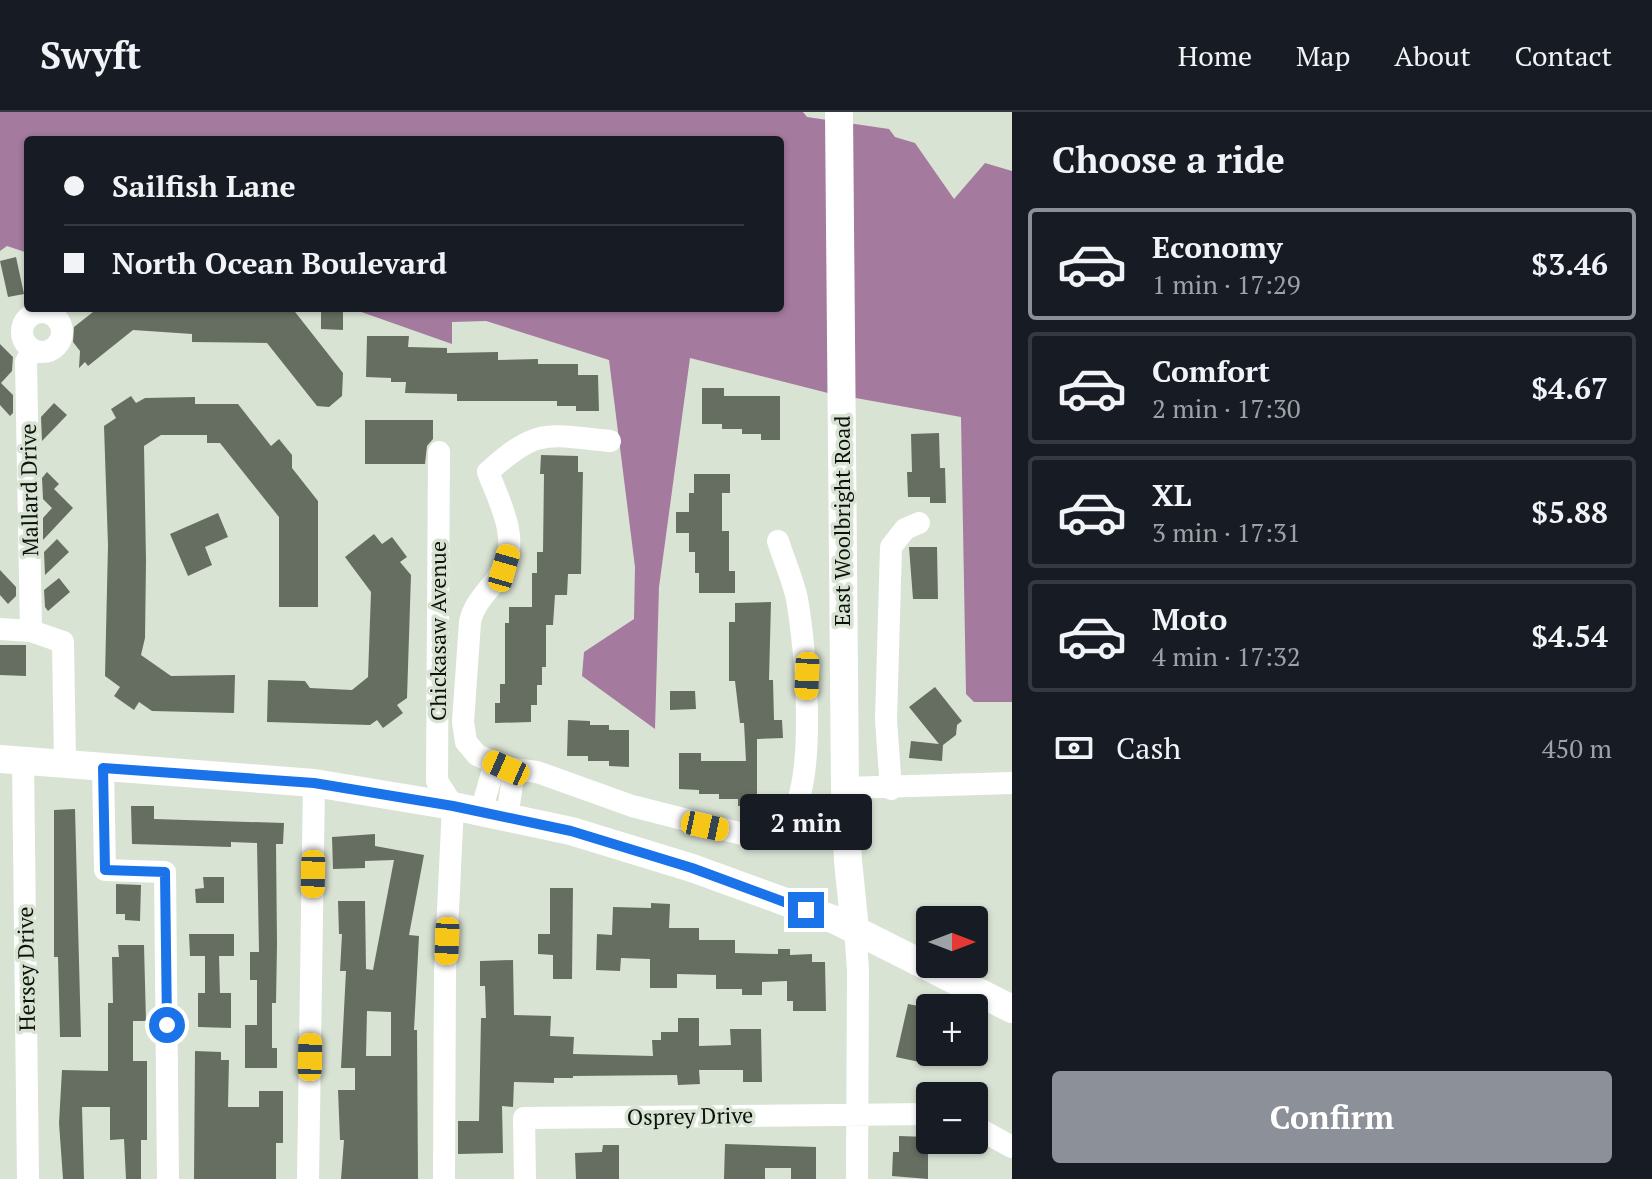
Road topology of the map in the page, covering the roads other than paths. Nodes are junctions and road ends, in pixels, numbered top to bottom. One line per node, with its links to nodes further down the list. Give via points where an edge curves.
1 (839, 112): 15 (main road, East Woolbright Road)
2 (32, 350): 8 (street, Mallard Drive, via 26,362)
3 (610, 441): 12 (street, via 548,435 518,445 488,472 510,547 504,568 473,606 463,722 466,742 477,755)
4 (439, 452): 17 (street, Chickasaw Avenue, via 437,781)
5 (919, 523): 16 (street, via 905,529 891,547 886,720)
6 (778, 541): 12 (street, via 796,597 807,676 802,791 788,820 754,837 632,806 537,772)
7 (0, 629): 8 (street)
8 (31, 631): 9 (street, via 63,642)
9 (65, 749): 10 (main road); 11 (main road)
10 (11, 759): 25 (street, Hersey Drive)
11 (103, 768): 13 (main road); 26 (street, via 105,870 165,872)
12 (506, 768): 18 (street, via 492,773)
13 (314, 783): 17 (main road); 27 (street)
14 (1012, 783): 16 (street)
15 (845, 788): 16 (street); 19 (main road, East Woolbright Road)
16 (891, 789)
17 (453, 806): 18 (main road); 28 (street)
18 (494, 815): 19 (main road, via 571,831 692,868)
19 (855, 929): 20 (main road); 21 (street)
20 (1012, 1009)
21 (857, 1114): 22 (street, Osprey Drive); 29 (street, Osprey Drive, via 524,1118); 30 (street)
22 (916, 1114)
23 (988, 1134): 24 (street)
24 (1012, 1147)
25 (28, 1179)
26 (168, 1179)
27 (308, 1179)
28 (444, 1179)
29 (525, 1179)
30 (857, 1179)

